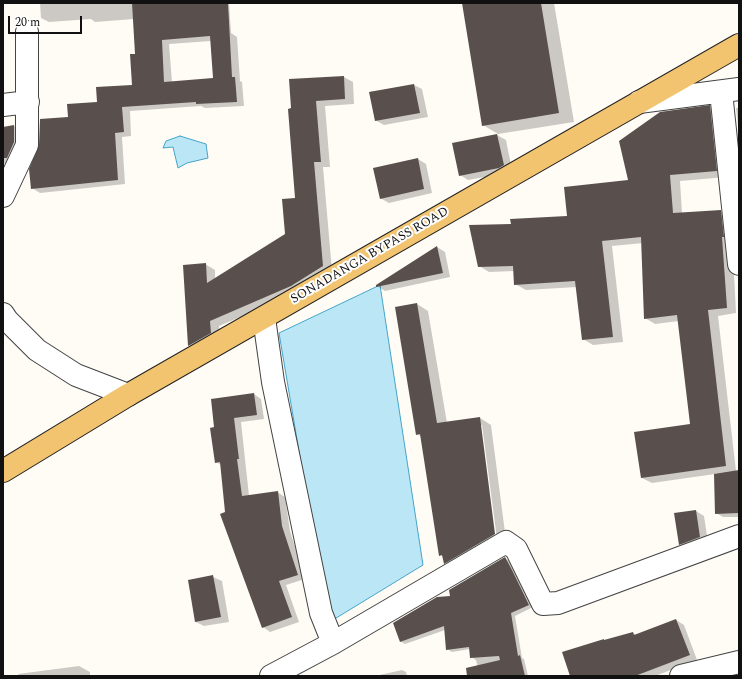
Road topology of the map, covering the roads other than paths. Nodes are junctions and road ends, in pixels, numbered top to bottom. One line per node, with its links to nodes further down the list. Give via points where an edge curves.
1 (27, 32): 4 (street)
2 (739, 44): 5 (main road, SONADANGA BYPASS ROAD)
3 (730, 91): 5 (street); 8 (street)
4 (28, 102): 6 (street); 7 (street, via 27,145)
5 (638, 102): 10 (main road, SONADANGA BYPASS ROAD)
6 (3, 105)
7 (3, 196)
8 (739, 264)
9 (3, 314): 11 (street, via 37,350 76,374)
10 (264, 318): 11 (main road, SONADANGA BYPASS ROAD); 14 (street, via 273,382 321,612)
11 (128, 395): 12 (main road, SONADANGA BYPASS ROAD)
12 (3, 471)
13 (739, 536): 14 (street, via 558,603 543,604 516,549 506,542)
14 (333, 643): 16 (street)
15 (739, 662): 17 (street)
16 (271, 676)
17 (681, 676)

